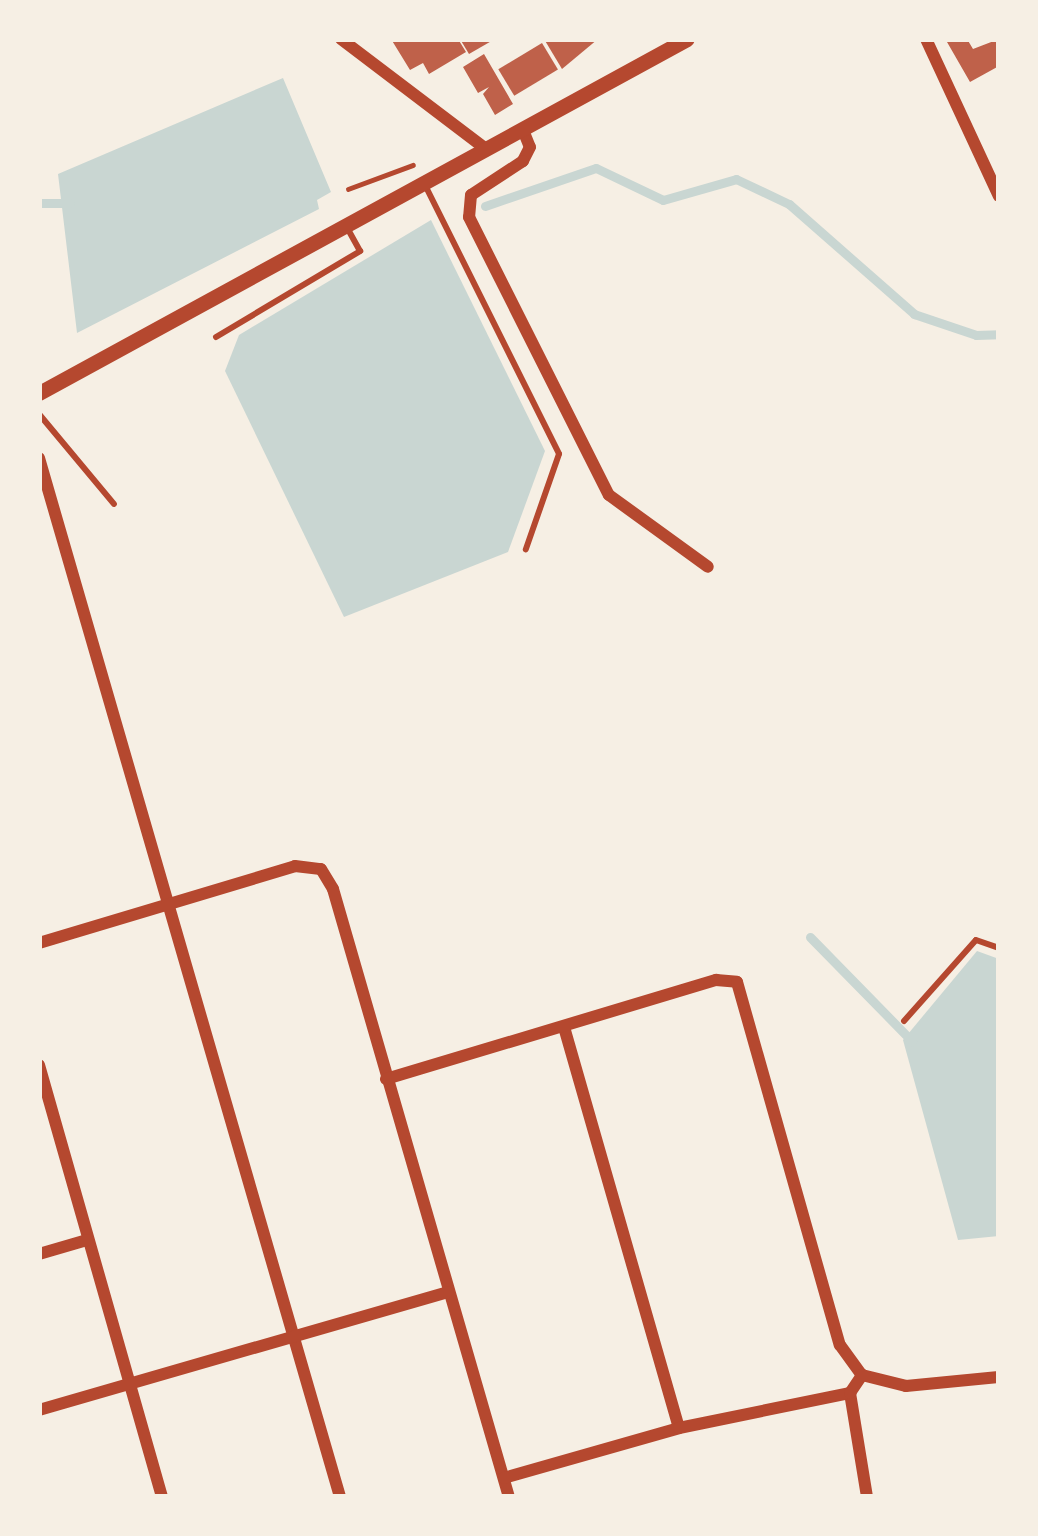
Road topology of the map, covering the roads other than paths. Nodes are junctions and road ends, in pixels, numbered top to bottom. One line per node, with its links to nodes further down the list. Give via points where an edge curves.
1 (340, 39): 5 (street)
2 (686, 39): 4 (street)
3 (926, 39): 7 (street)
4 (523, 130): 5 (street); 15 (street, via 530,147 524,161 471,196 469,217 609,496)
5 (487, 150): 6 (street)
6 (425, 186): 8 (street); 14 (lane, via 559,454)
7 (999, 196)
8 (346, 226): 9 (lane, via 360,251); 10 (street)
9 (216, 337)
10 (39, 393)
11 (39, 414): 13 (lane)
12 (39, 458): 16 (street)
13 (114, 504)
14 (526, 548)
15 (708, 567)
16 (170, 904): 17 (street); 22 (street, via 295,866 321,869); 27 (street)
17 (39, 943)
18 (999, 948): 19 (lane, via 976,940)
19 (904, 1021)
20 (563, 1027): 22 (street); 28 (street, via 716,980 737,982 841,1345); 33 (street)
21 (39, 1065): 23 (street)
22 (386, 1079): 26 (street)
23 (43, 1094): 24 (street)
24 (87, 1240): 25 (street); 30 (street)
25 (39, 1254)
26 (447, 1292): 27 (street); 34 (street)
27 (295, 1334): 30 (street); 36 (street)
28 (862, 1375): 29 (street, via 905,1386); 31 (street)
29 (999, 1377)
30 (129, 1383): 32 (street); 35 (street)
31 (850, 1393): 33 (street); 38 (street)
32 (39, 1410)
33 (679, 1428): 34 (street)
34 (504, 1478): 37 (street)
35 (162, 1497)
36 (340, 1497)
37 (509, 1497)
38 (867, 1497)

